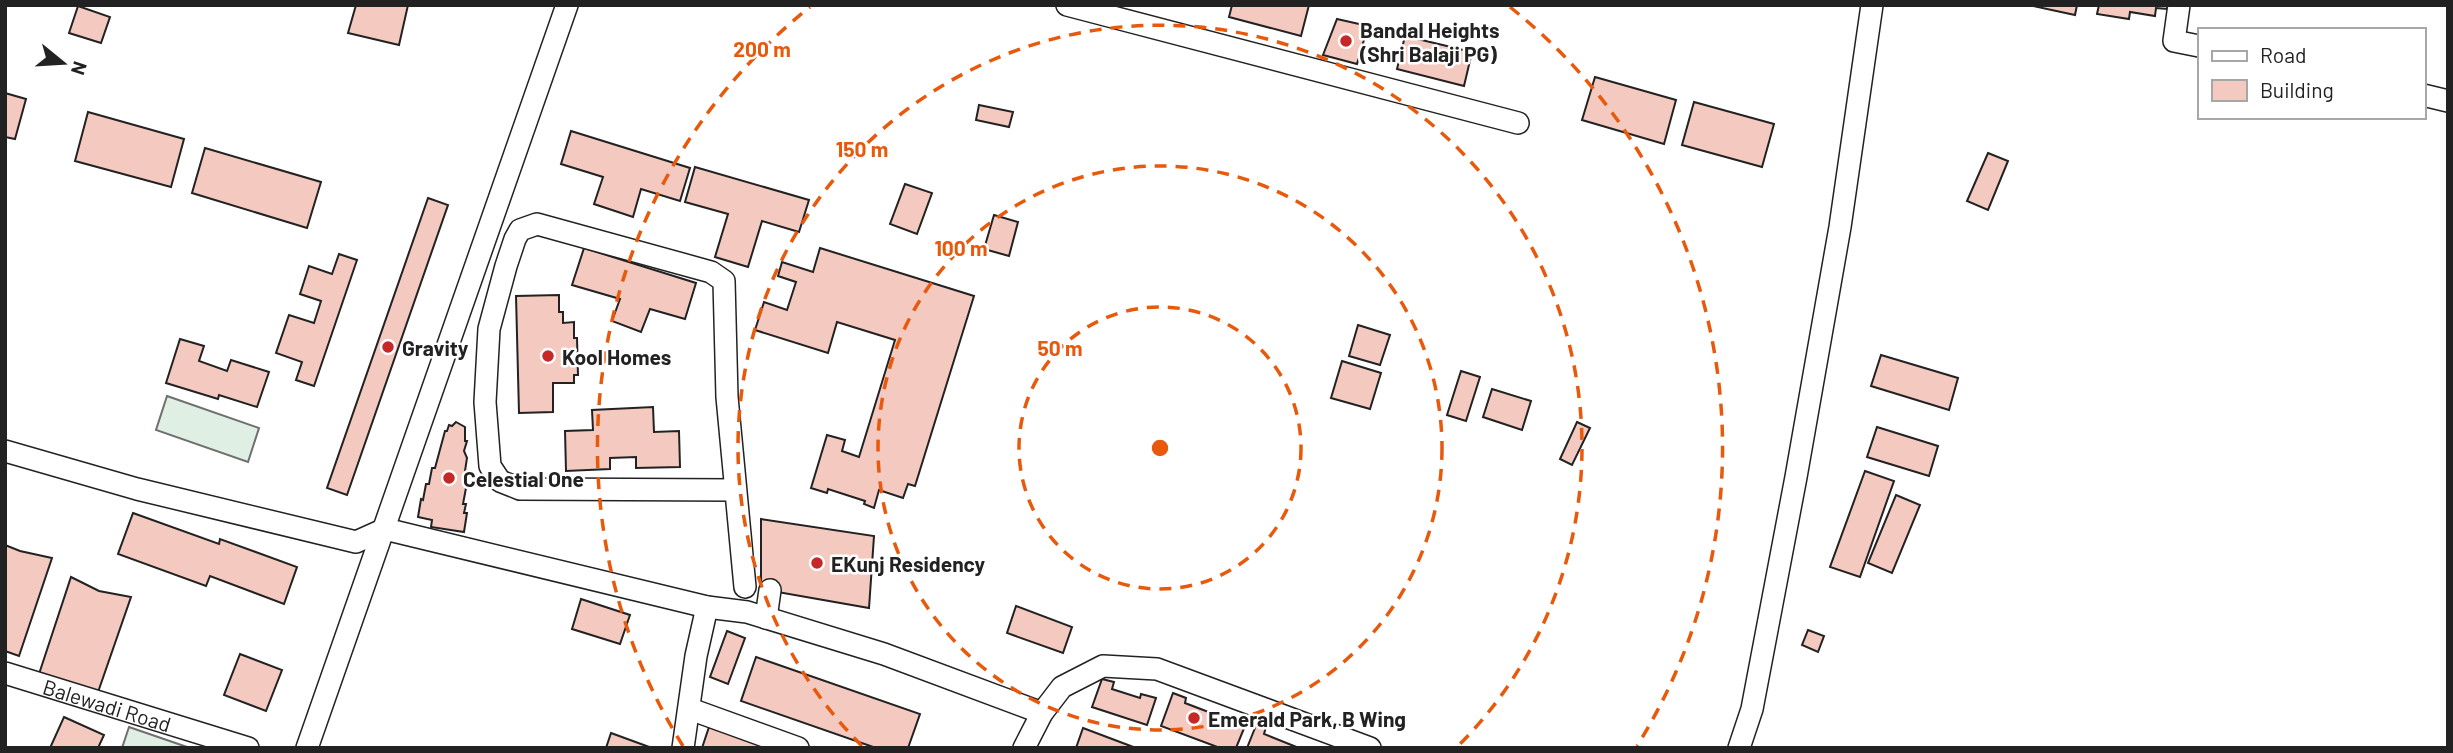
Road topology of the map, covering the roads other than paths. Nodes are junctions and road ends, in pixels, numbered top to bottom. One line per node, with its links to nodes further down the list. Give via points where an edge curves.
1 (567, 5): 11 (street)
2 (1067, 5): 8 (street)
3 (1872, 5): 25 (street, via 1840,227 1798,464 1752,709)
4 (2179, 5): 5 (street, via 2174,41)
5 (2198, 46)
6 (2425, 95): 7 (street)
7 (2448, 100)
8 (1518, 123)
9 (5, 451): 11 (street, via 137,489 356,542)
10 (735, 490): 10 (street, via 724,281 711,272 537,224 520,230 489,329 485,402 490,466 500,481 520,489); 12 (street)
11 (385, 529): 14 (street); 20 (street)
12 (745, 587)
13 (769, 590): 15 (street)
14 (707, 607): 15 (street); 17 (street)
15 (766, 618): 18 (street, via 884,654)
16 (5, 673): 19 (street, Balewadi Road)
17 (690, 709): 21 (street); 22 (street)
18 (1042, 713): 23 (street); 24 (street, via 1062,687 1104,666 1157,668)
19 (248, 748)
20 (307, 748)
21 (683, 748)
22 (798, 748)
23 (1024, 748)
24 (1370, 748)
25 (1739, 748)

